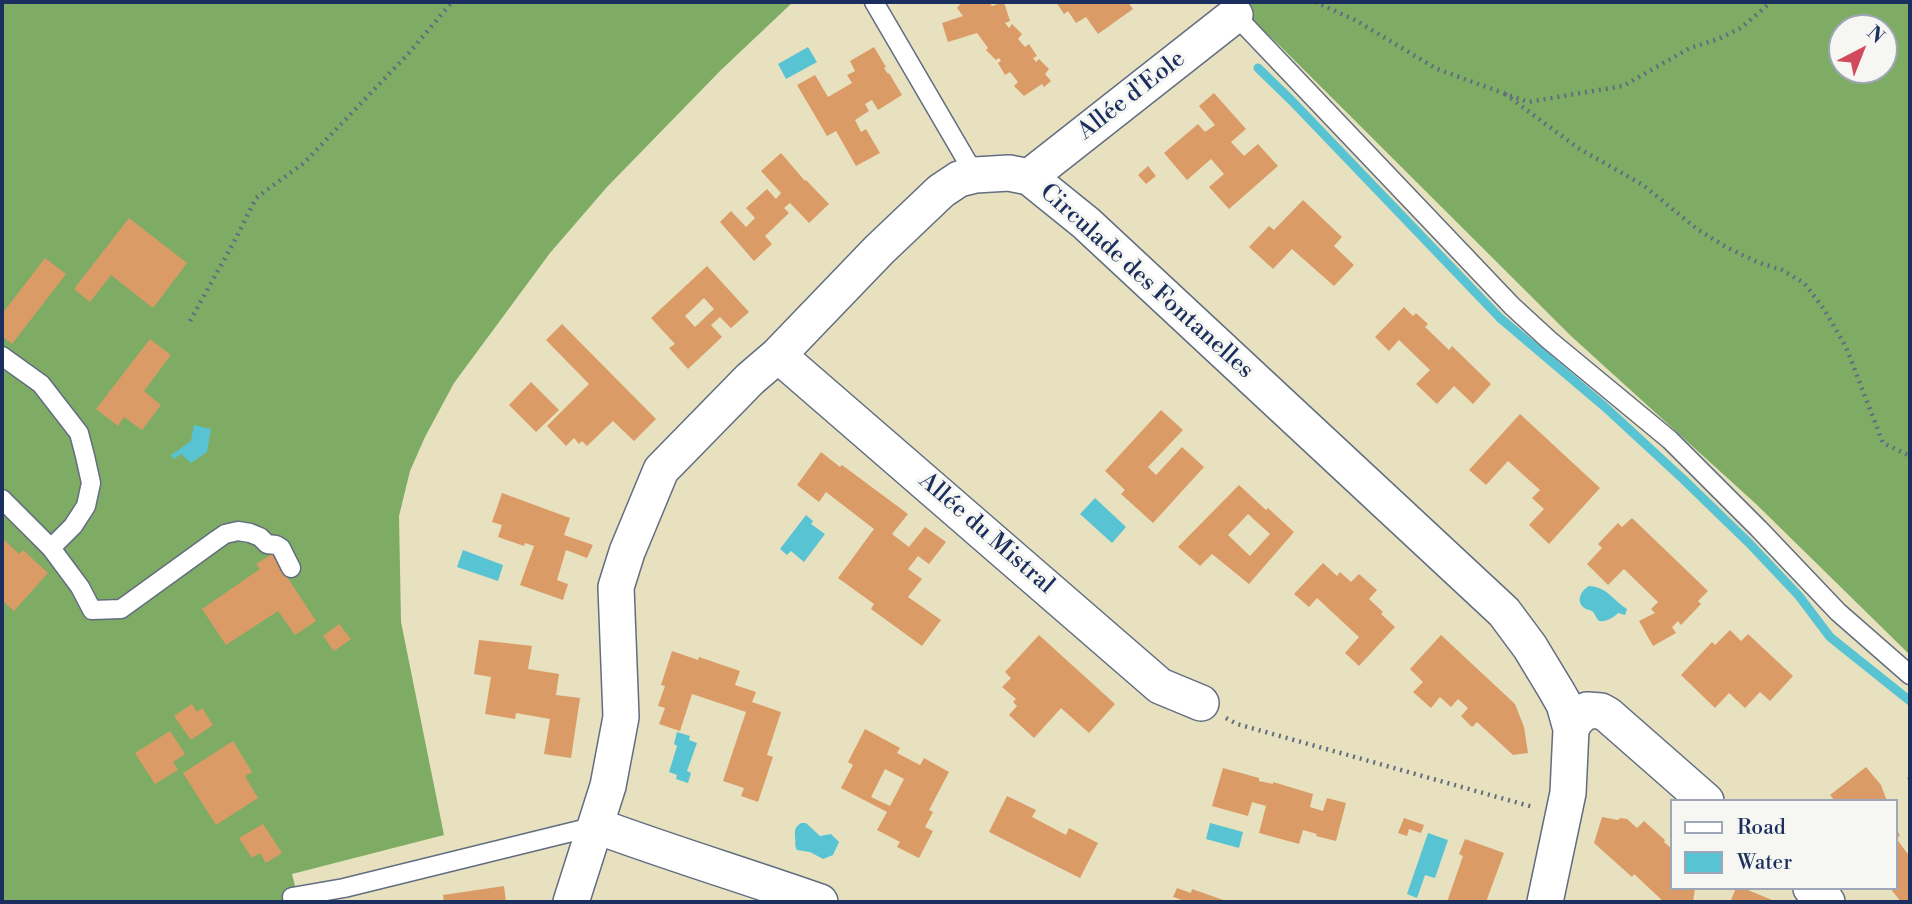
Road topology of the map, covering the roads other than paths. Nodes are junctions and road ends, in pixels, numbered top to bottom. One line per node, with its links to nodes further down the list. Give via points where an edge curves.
1 (874, 2): 3 (lane)
2 (1235, 15): 4 (street, Allée d'Eole); 10 (lane, via 1512,306 1670,440 1838,612)
3 (975, 175): 4 (street, Circulade des Fontanelles); 6 (street, Circulade des Fontanelles, via 941,191)
4 (1029, 177): 12 (street, Circulade des Fontanelles, via 1096,232 1504,612 1556,690)
5 (2, 355): 8 (lane, via 41,384 79,433 85,456 90,484 86,506)
6 (778, 355): 11 (street, Allée du Mistral, via 1160,686); 14 (street, Circulade des Fontanelles, via 661,470 627,552 617,587 621,717)
7 (2, 499): 8 (lane)
8 (51, 548): 9 (lane, via 92,610 121,609 225,534 239,531 281,548)
9 (292, 568)
10 (1910, 675)
11 (1201, 703)
12 (1572, 729): 13 (street, via 1587,710 1601,711); 19 (street, Circulade des Fontanelles, via 1568,793)
13 (1704, 799)
14 (597, 826): 16 (lane); 17 (street, Circulade des Fontanelles); 18 (street)
15 (1813, 890): 20 (street)
16 (292, 897)
17 (570, 902)
18 (820, 902)
19 (1545, 902)
20 (1827, 902)

